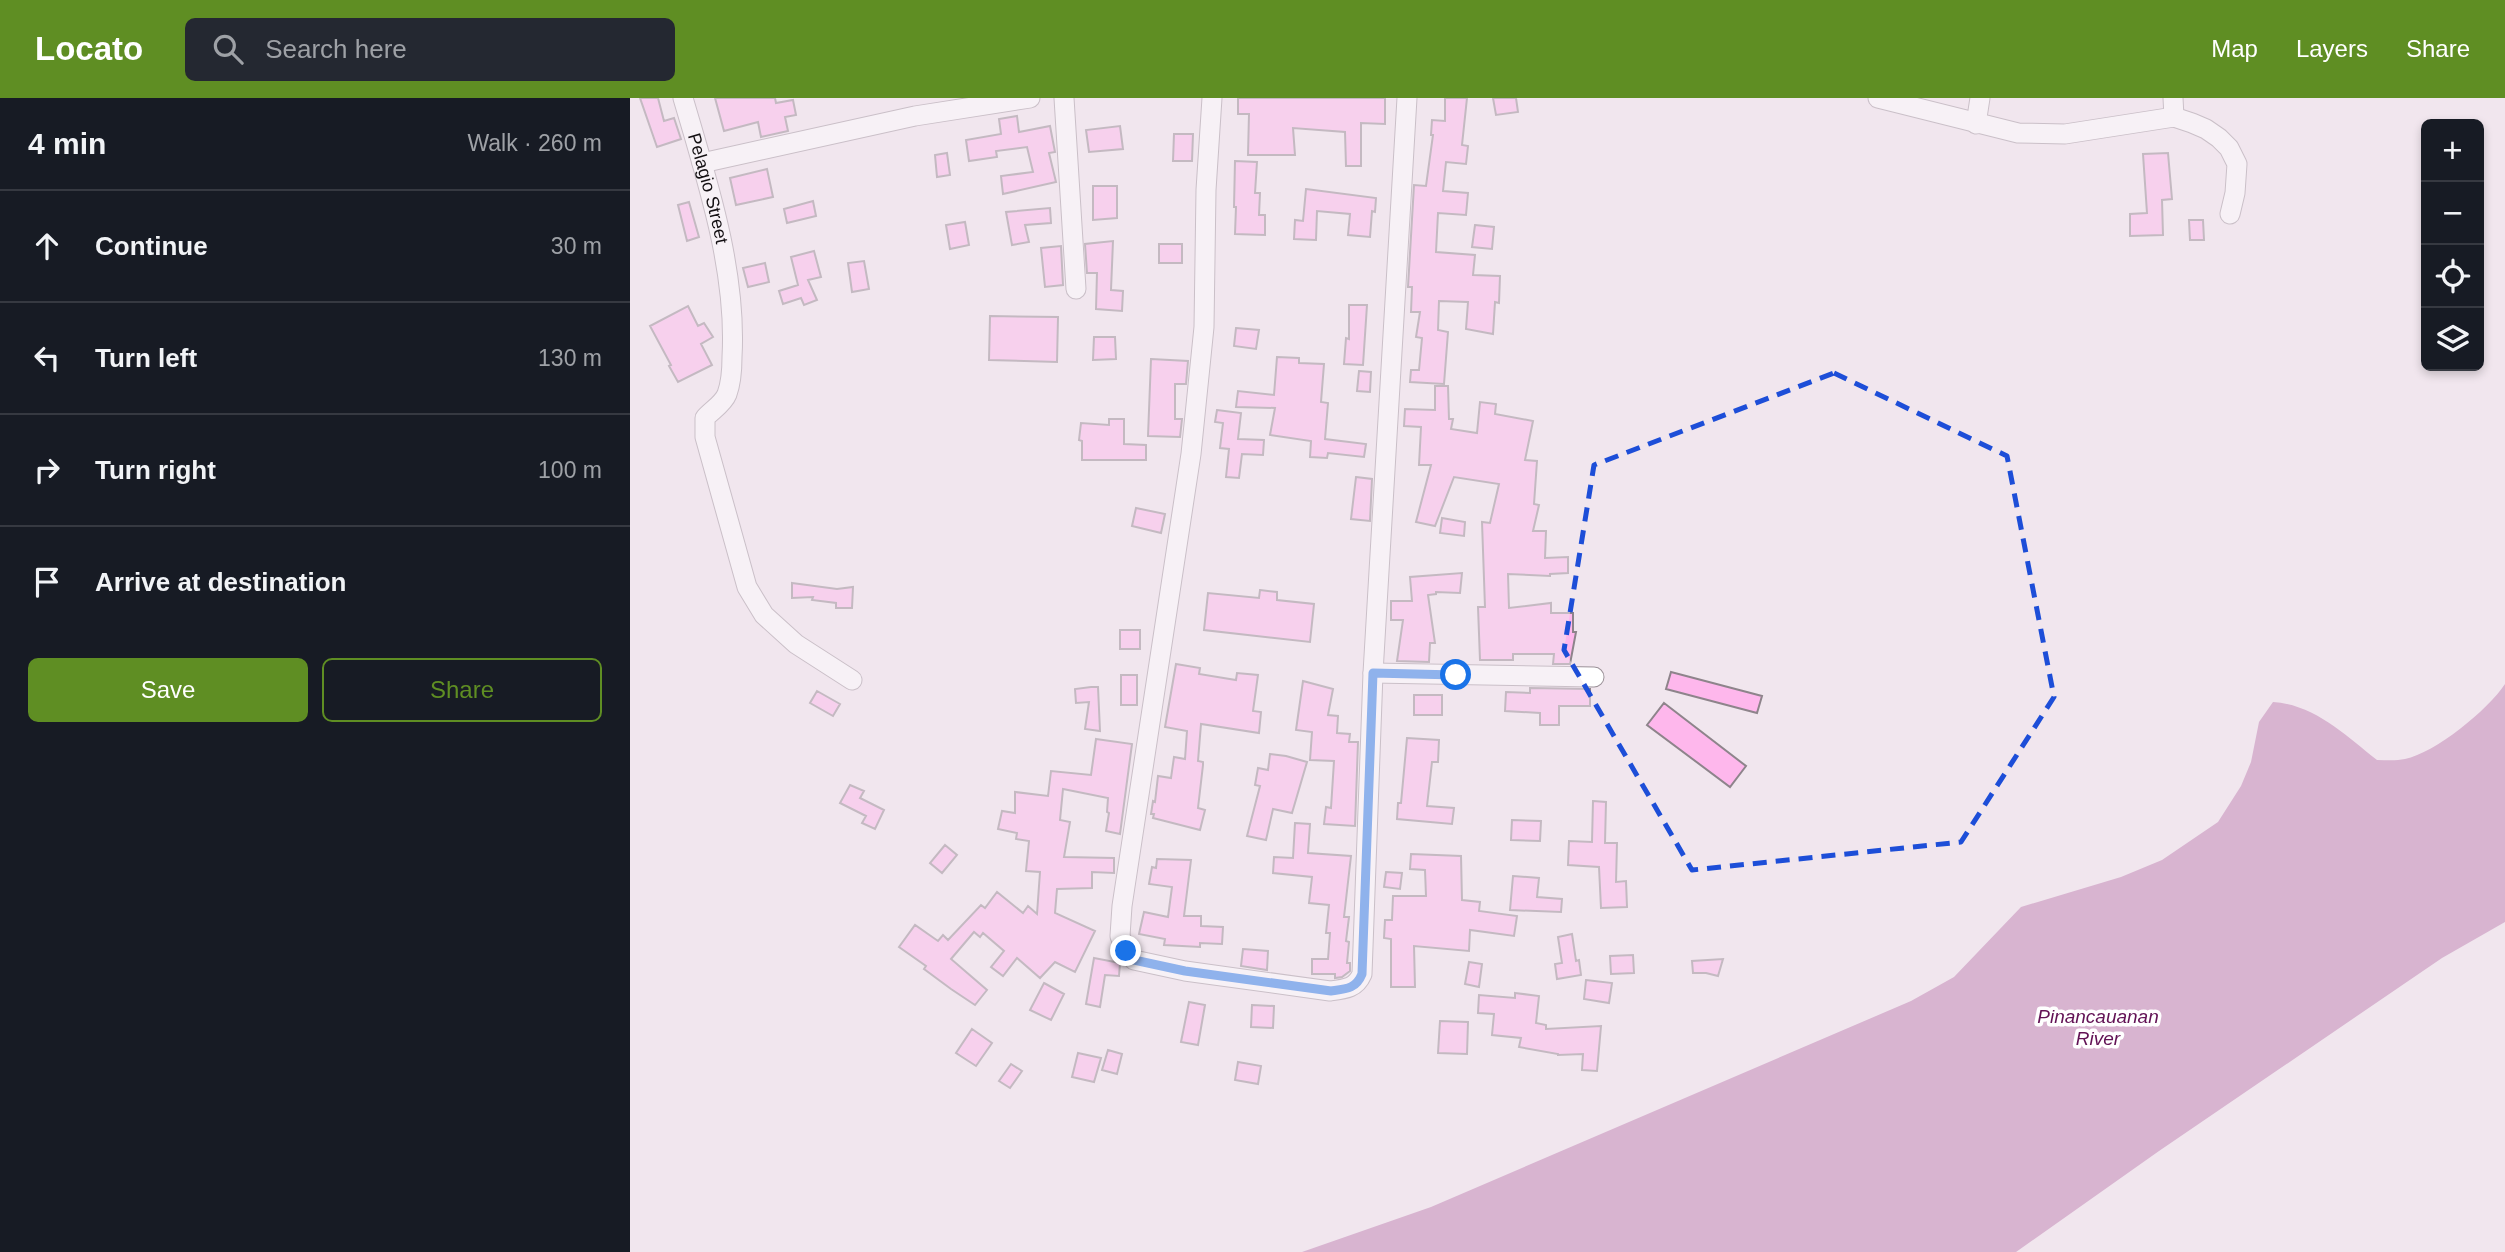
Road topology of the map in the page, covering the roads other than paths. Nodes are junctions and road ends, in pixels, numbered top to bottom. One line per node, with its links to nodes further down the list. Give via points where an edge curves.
1 (683, 98): 11 (street, Pelagio Street)
2 (1030, 98): 8 (street)
3 (1064, 98): 13 (street)
4 (1212, 98): 14 (street, via 1204,327 1191,454 1122,906 1120,936 1134,960 1331,991 1358,983 1362,974)
5 (1407, 98): 14 (street)
6 (1878, 98): 10 (street)
7 (1980, 98): 10 (street)
8 (914, 107): 11 (street)
9 (2174, 108): 10 (street, via 2064,134 2018,133); 12 (street, via 2229,148 2237,164)
10 (1976, 124)
11 (702, 163): 16 (street, Pelagio Street, via 730,283 734,332 730,382 725,399 705,418 705,437 747,587 764,615 796,644)
12 (2230, 214)
13 (1076, 289)
14 (1373, 673): 15 (street)
15 (1594, 677)
16 (852, 680)

